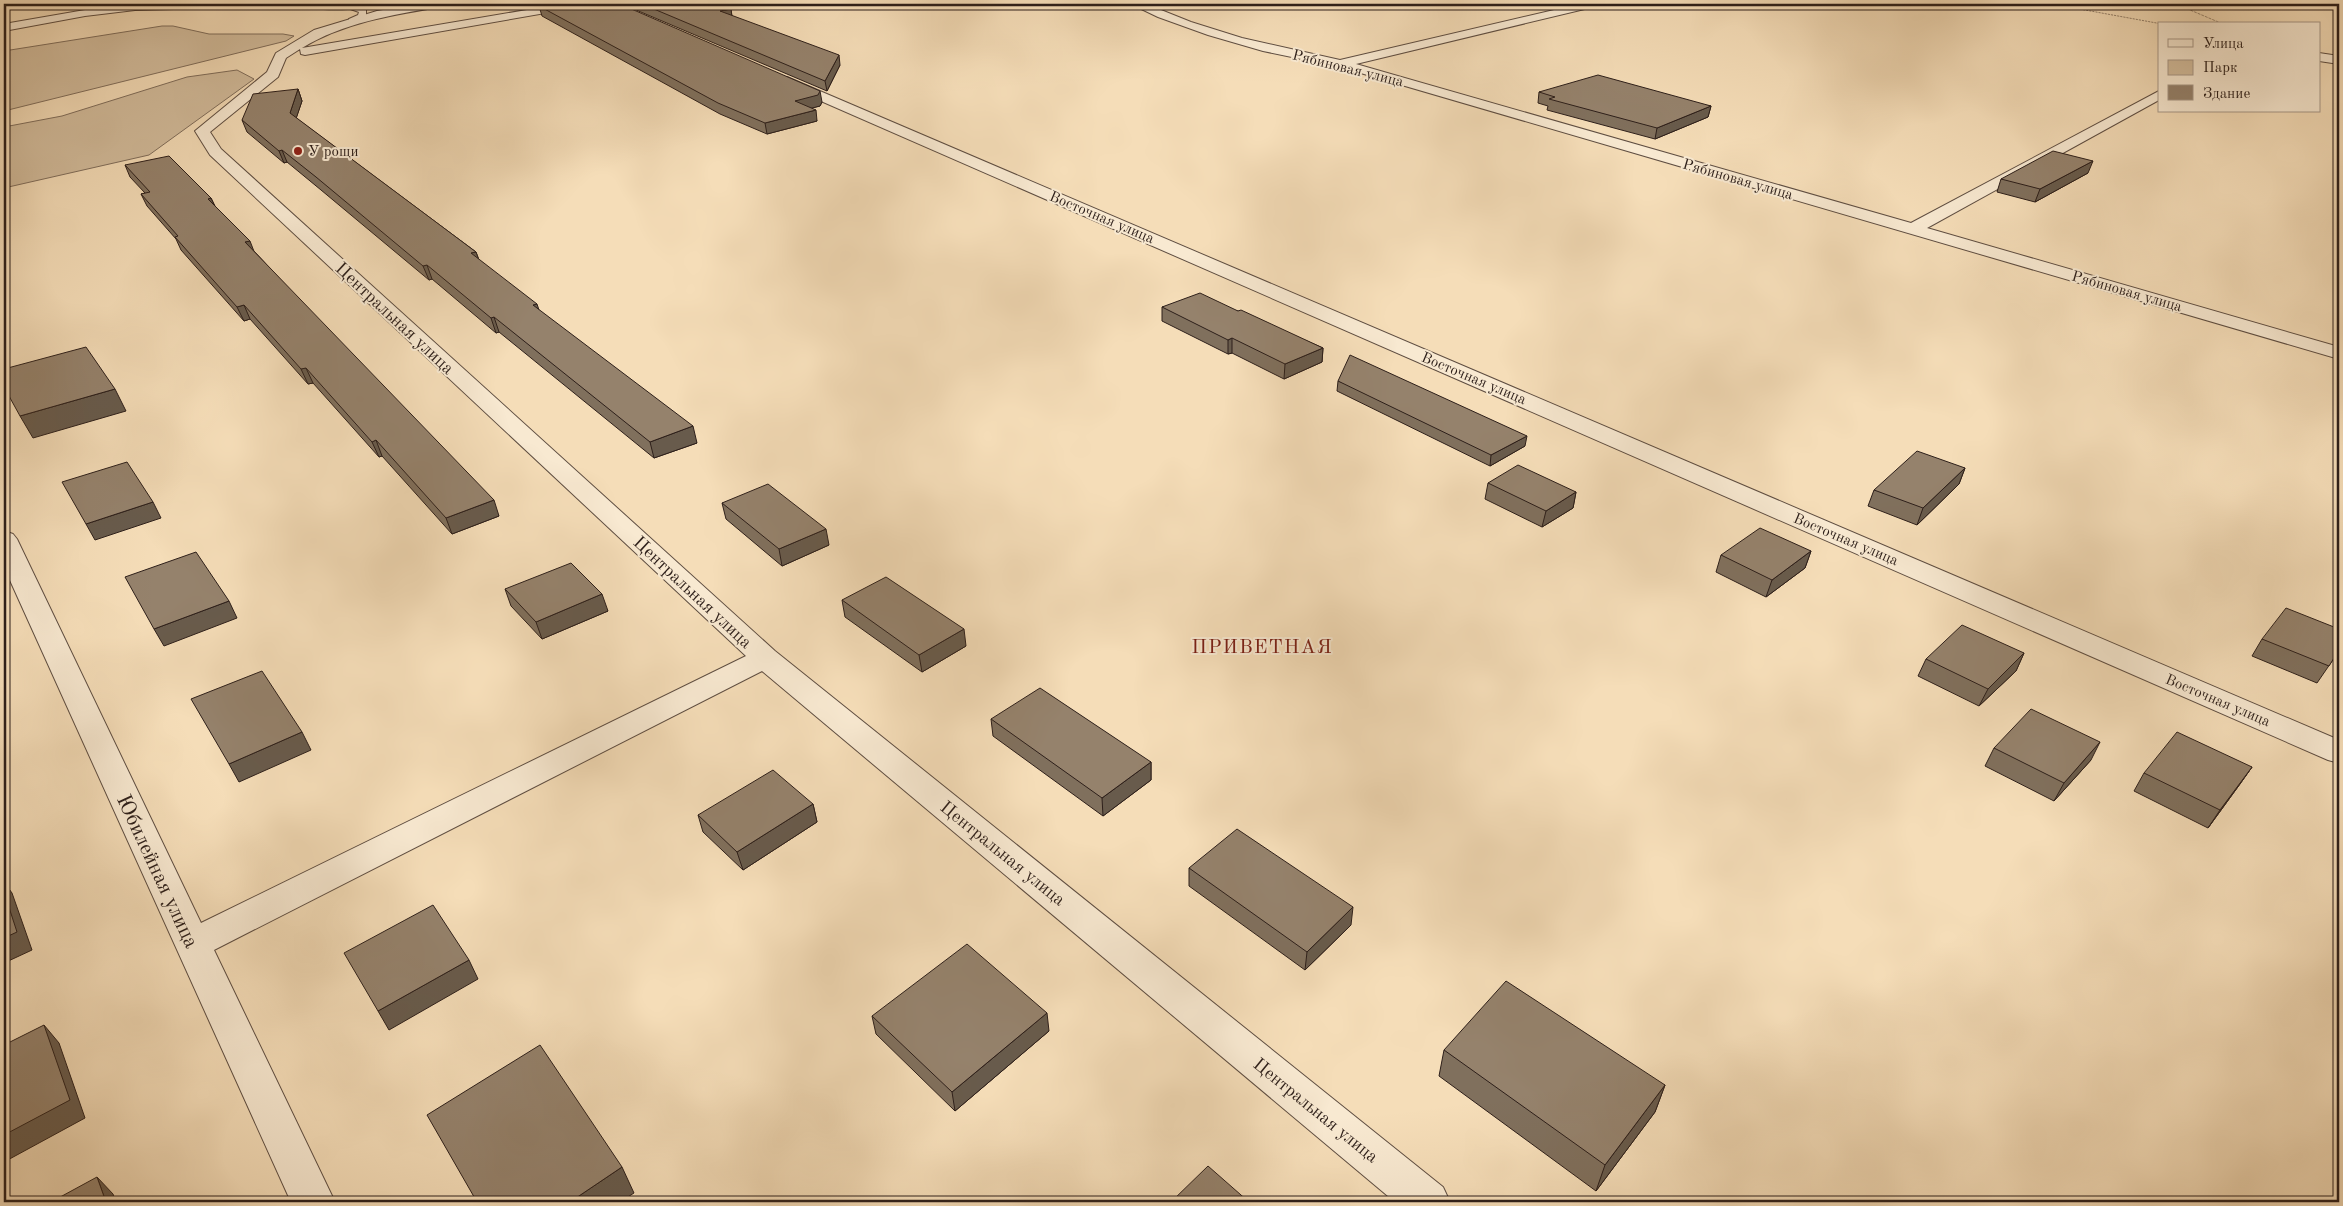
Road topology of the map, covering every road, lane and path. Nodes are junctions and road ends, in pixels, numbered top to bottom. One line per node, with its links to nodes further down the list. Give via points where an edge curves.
1 (251, 4): 12 (street, via 135,7)
2 (309, 4): 9 (street)
3 (439, 4): 9 (street, via 381,14)
4 (580, 4): 13 (street)
5 (1138, 4): 16 (street, Рябиновая улица, via 1173,20 1261,48)
6 (1593, 4): 16 (street)
7 (2052, 4): 11 (path)
8 (2176, 4): 10 (path)
9 (349, 9): 13 (street)
10 (2218, 22)
11 (2158, 23)
12 (4, 28)
13 (280, 56): 22 (street, Центральная улица, via 273,74 202,131 215,152)
14 (2320, 57): 15 (street)
15 (2339, 60)
16 (1342, 64): 19 (street, Рябиновая улица)
17 (765, 71): 23 (street, Восточная улица)
18 (2158, 96): 19 (street)
19 (1913, 229): 20 (street, Рябиновая улица)
20 (2339, 353)
21 (4, 540): 24 (street, Юбилейная улица)
22 (765, 658): 24 (street); 26 (street, Центральная улица)
23 (2339, 752)
24 (192, 944): 25 (street, Юбилейная улица)
25 (313, 1202)
26 (1428, 1202)

